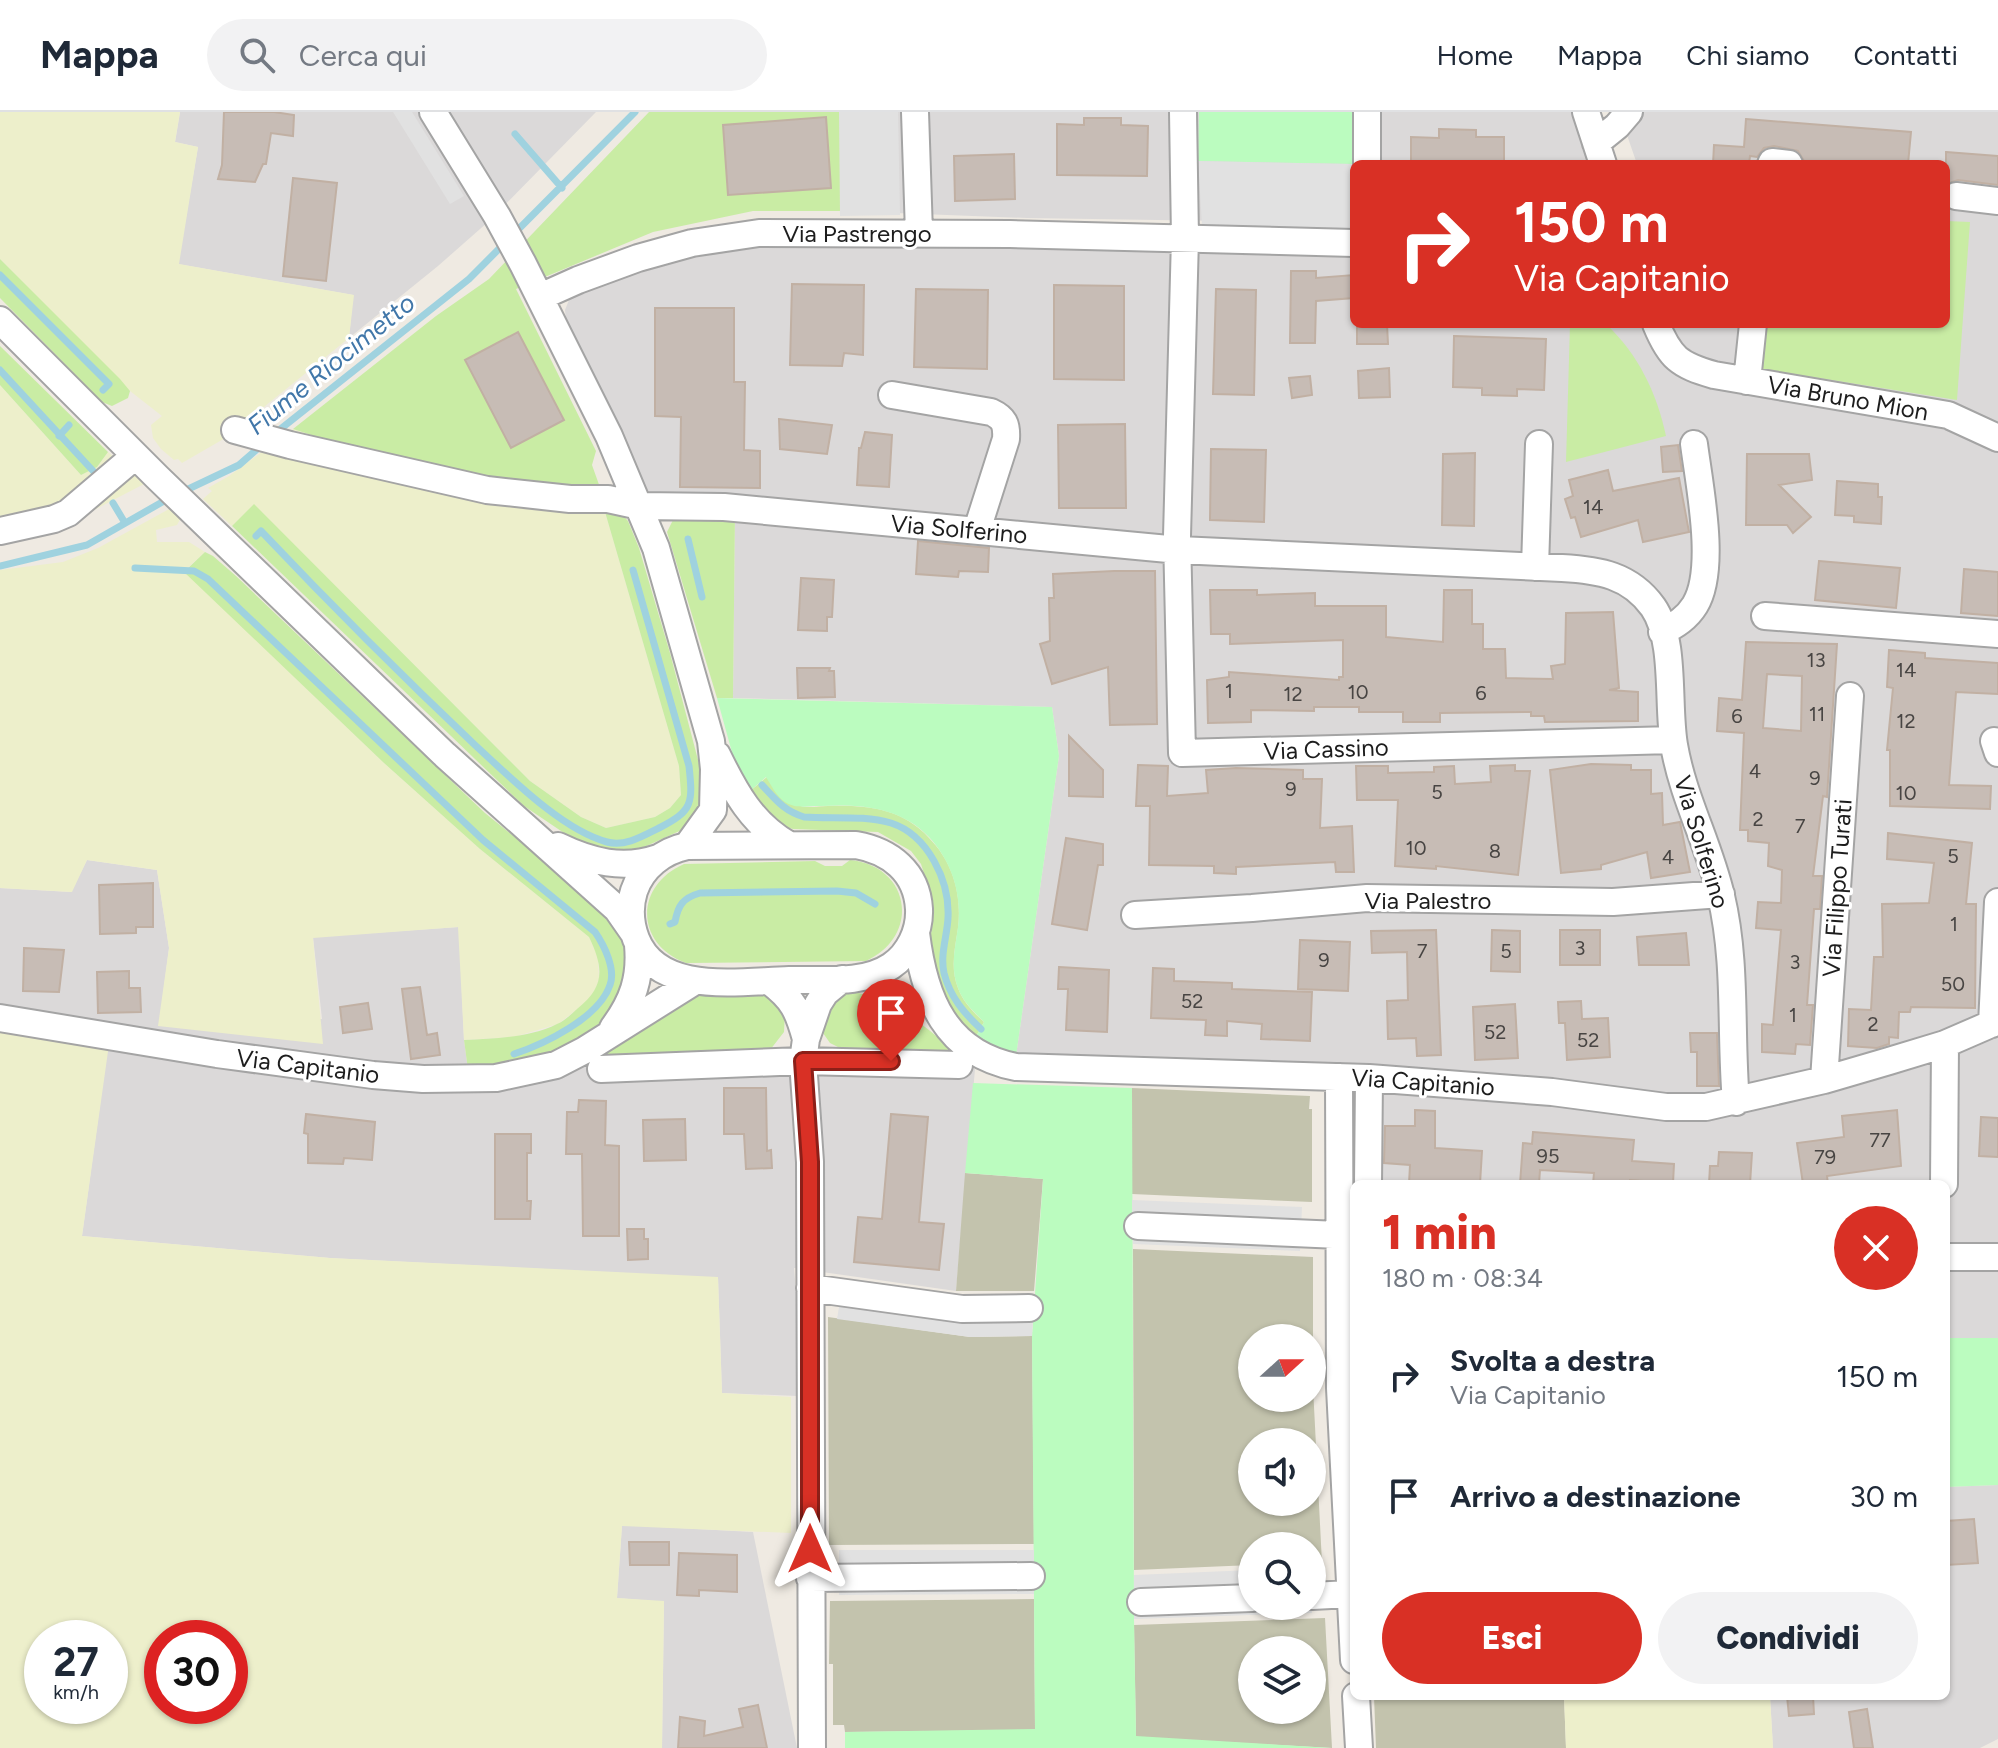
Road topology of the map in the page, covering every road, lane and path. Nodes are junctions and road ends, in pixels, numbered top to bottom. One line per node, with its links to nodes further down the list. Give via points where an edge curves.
1 (433, 112): 14 (street)
2 (915, 112): 11 (street)
3 (1183, 112): 12 (street)
4 (1367, 112): 8 (street)
5 (1586, 112): 7 (street)
6 (1629, 112): 7 (street)
7 (1600, 153)
8 (1367, 160)
9 (1956, 196): 10 (street)
10 (1998, 201)
11 (919, 233): 12 (street, Via Pastrengo); 14 (street, Via Pastrengo, via 725,237 638,258)
12 (1185, 238): 13 (street, Via Pastrengo); 28 (street)
13 (1350, 243)
14 (540, 297): 25 (street)
15 (0, 320): 24 (street)
16 (1658, 328): 18 (street, Via Bruno Mion, via 1681,364)
17 (1753, 328): 18 (street)
18 (1747, 381): 21 (street, Via Bruno Mion, via 1948,415)
19 (892, 395): 26 (street, via 1002,417 1006,439)
20 (235, 430): 25 (street, Via Solferino, via 487,490)
21 (1998, 438)
22 (1539, 444): 29 (street)
23 (1694, 444): 31 (street, via 1706,551 1702,587 1690,612)
24 (135, 456): 27 (street, via 68,513); 36 (street)
25 (640, 506): 26 (street, Via Solferino, via 724,507); 35 (street)
26 (977, 530): 28 (street, Via Solferino)
27 (0, 531)
28 (1179, 550): 29 (street, Via Solferino); 34 (street, Via Cassino, via 1182,753)
29 (1535, 567): 31 (street, Via Solferino, via 1594,570 1630,584 1655,610)
30 (1765, 616): 32 (street)
31 (1662, 632): 34 (street, Via Solferino)
32 (1998, 634)
33 (1850, 696): 57 (street, Via Filippo Turati)
34 (1673, 740): 40 (street, Via Solferino, via 1688,803)
35 (711, 741): 37 (street, via 747,810); 38 (street, via 713,810)
36 (533, 834): 39 (street, via 607,863 641,864); 44 (street, via 617,909)
37 (789, 845): 38 (street, Via Capitanio); 43 (street, Via Capitanio, via 856,845 891,857 917,892)
38 (687, 846): 39 (street)
39 (658, 858): 44 (street, Via Capitanio, via 633,893 630,917)
40 (1721, 894): 42 (street, Via Palestro, via 1613,902 1367,898); 58 (street, Via Solferino)
41 (1998, 902): 49 (street)
42 (1135, 915)
43 (916, 933): 45 (street, via 892,966); 55 (street, Via Capitanio, via 922,973 943,1022 967,1046 999,1063)
44 (636, 938): 46 (street, via 650,962); 50 (street, Via Capitanio, via 640,966 632,999)
45 (842, 979): 47 (street); 52 (street, via 825,993)
46 (695, 981): 47 (street); 50 (street, Via Capitanio)
47 (769, 981): 52 (street, via 794,1004)
48 (0, 1018): 50 (street, Via Capitanio, via 217,1054 423,1079 521,1074 556,1065)
49 (1995, 1022): 51 (street, Via Capitanio)
50 (609, 1034)
51 (1945, 1044): 57 (street, Via Capitanio); 60 (street)
52 (804, 1050): 53 (street); 54 (street); 65 (street)
53 (959, 1065)
54 (601, 1069)
55 (1339, 1077): 56 (street, Via Capitanio); 62 (street)
56 (1369, 1078): 58 (street, Via Capitanio, via 1666,1107); 59 (street)
57 (1824, 1080): 58 (street, Via Capitanio)
58 (1736, 1102)
59 (1368, 1180)
60 (1944, 1180)
61 (1138, 1226): 62 (street)
62 (1339, 1235): 69 (street)
63 (1950, 1257): 64 (street)
64 (1998, 1257)
65 (810, 1288): 66 (street, via 962,1309); 68 (street)
66 (1029, 1308)
67 (1031, 1576): 68 (street)
68 (810, 1578): 74 (street)
69 (1350, 1594): 70 (street)
70 (1326, 1595)
71 (1238, 1599): 72 (street)
72 (1141, 1602)
73 (1356, 1700): 75 (street)
74 (812, 1748)
75 (1359, 1748)

